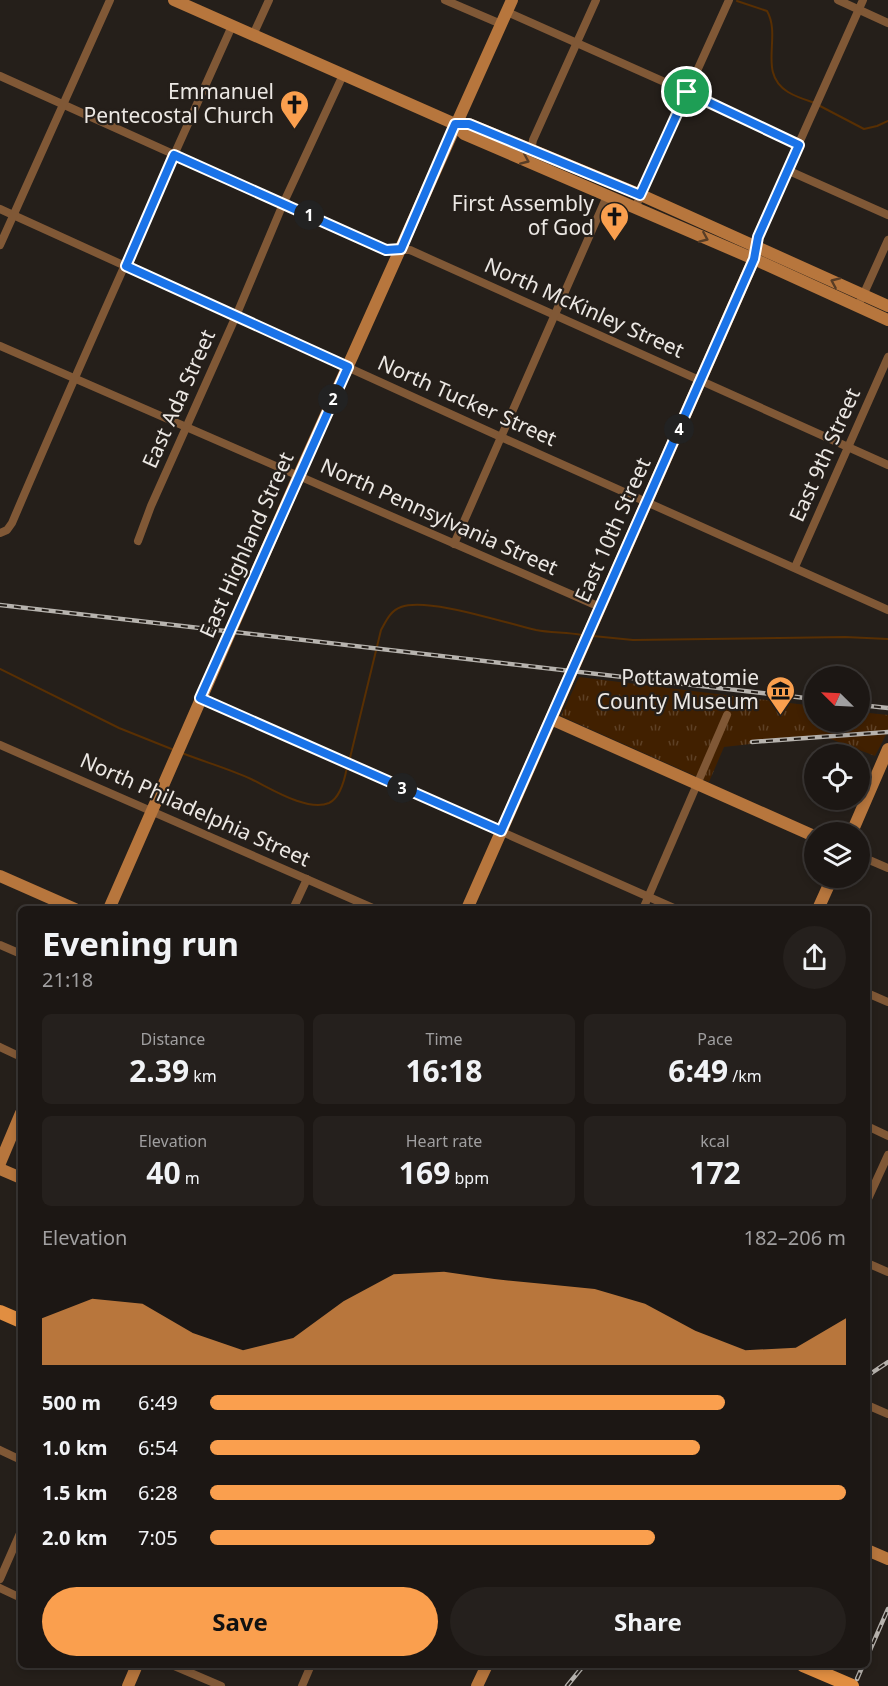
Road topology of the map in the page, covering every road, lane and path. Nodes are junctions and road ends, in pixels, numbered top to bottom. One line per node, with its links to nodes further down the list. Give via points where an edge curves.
1 (110, 0): 19 (street)
2 (174, 0): 13 (street)
3 (269, 0): 14 (street)
4 (445, 0): 12 (street)
5 (596, 0): 15 (street)
6 (729, 0): 18 (street)
7 (838, 0): 10 (street)
8 (863, 0): 10 (street, East 10th Street)
9 (509, 6): 12 (street, East Highland Street); 15 (street)
10 (859, 10): 11 (street); 21 (street, East 10th Street)
11 (888, 23)
12 (501, 24): 20 (street, East Highland Street)
13 (232, 26): 14 (street); 23 (street)
14 (253, 35): 16 (street)
15 (577, 42): 18 (street); 22 (street)
16 (343, 75): 20 (street); 27 (street, East Ada Street)
17 (0, 76): 19 (street, North McKinley Street)
18 (687, 92): 21 (street); 25 (street)
19 (61, 104): 23 (street, North McKinley Street); 30 (street)
20 (455, 124): 22 (street, via 469,124); 26 (street, one-way to 26, via 464,134); 34 (street, East Highland Street)
21 (799, 145): 24 (street, East 10th Street)
22 (531, 150): 25 (street)
23 (174, 155): 27 (street, North McKinley Street); 36 (street)
24 (787, 170): 31 (street); 35 (street, East 10th Street)
25 (640, 195): 28 (street); 35 (street)
26 (607, 196): 28 (street); 39 (street)
27 (283, 204): 34 (street, North McKinley Street, via 386,250); 40 (street, East Ada Street)
28 (635, 208): 35 (street, one-way to 35)
29 (0, 209): 30 (street, North Tucker Street)
30 (13, 215): 33 (street); 36 (street, North Tucker Street)
31 (888, 215)
32 (888, 240): 37 (street)
33 (0, 244)
34 (401, 249): 39 (street, North McKinley Street, via 411,250); 44 (street, East Highland Street)
35 (755, 253): 37 (street); 46 (street, East 10th Street)
36 (126, 266): 40 (street, North Tucker Street); 45 (street)
37 (861, 301): 38 (street); 41 (street)
38 (888, 306)
39 (555, 315): 46 (street, North McKinley Street); 48 (street)
40 (236, 316): 44 (street, North Tucker Street); 47 (street, East Ada Street)
41 (888, 320)
42 (0, 346): 45 (street, North Pennsylvania Street)
43 (888, 357): 49 (street, East 9th Street)
44 (348, 367): 48 (street, North Tucker Street); 51 (street, East Highland Street)
45 (74, 378): 47 (street, North Pennsylvania Street); 53 (street, via 12,523)
46 (701, 380): 49 (street, North McKinley Street); 52 (street, East 10th Street)
47 (185, 427): 51 (street, North Pennsylvania Street); 54 (street, East Ada Street)
48 (501, 437): 52 (street, North Tucker Street); 55 (street)
49 (848, 447): 50 (street, North McKinley Street); 56 (street, East 9th Street)
50 (888, 465)
51 (298, 475): 55 (street, North Pennsylvania Street); 59 (street, East Highland Street)
52 (648, 502): 56 (street, North Tucker Street); 57 (street, East 10th Street)
53 (4, 531)
54 (138, 541)
55 (454, 544): 57 (street, North Pennsylvania Street)
56 (795, 567): 58 (street, North Tucker Street)
57 (600, 608): 61 (street, East 10th Street)
58 (888, 610)
59 (200, 698): 65 (street, East Highland Street); 67 (street)
60 (727, 715): 64 (street)
61 (551, 719): 64 (street); 67 (street, East 10th Street)
62 (0, 745): 65 (street, North Philadelphia Street)
63 (888, 749): 66 (street)
64 (698, 784): 68 (street); 74 (street)
65 (152, 811): 72 (street, North Philadelphia Street); 76 (street, East Highland Street)
66 (856, 822)
67 (501, 831): 74 (street); 79 (street, East 10th Street)
68 (804, 832)
69 (870, 860): 70 (street)
70 (888, 868)
71 (0, 876): 75 (street)
72 (307, 879): 77 (street); 78 (street, North Philadelphia Street)
73 (827, 888): 82 (street)
74 (648, 897): 80 (street); 81 (street)
75 (68, 906)
76 (110, 906)
77 (294, 906)
78 (368, 906)
79 (468, 906)
80 (644, 906)
81 (669, 906)
82 (819, 906)
83 (0, 945): 84 (street)
84 (18, 953)
85 (870, 994): 86 (street)
86 (888, 1002)
87 (0, 1047): 88 (street)
88 (18, 1056)
89 (18, 1120): 93 (street)
90 (870, 1127): 91 (street)
91 (888, 1136)
92 (888, 1155): 96 (street)
93 (0, 1163)
94 (0, 1169): 95 (street)
95 (18, 1177)
96 (870, 1194)
97 (870, 1264): 98 (street)
98 (888, 1272)
99 (0, 1312): 100 (main road)
100 (18, 1320)
101 (870, 1406): 102 (street)
102 (888, 1414)
103 (0, 1450): 104 (street)
104 (18, 1459)
105 (18, 1538): 108 (street)
106 (870, 1551): 107 (street)
107 (888, 1559)
108 (0, 1579)
109 (0, 1588): 110 (street)
110 (18, 1597)
111 (136, 1668): 116 (street)
112 (179, 1668): 117 (street)
113 (310, 1668): 118 (street)
114 (485, 1668): 119 (street)
115 (810, 1668): 120 (main road)
116 (128, 1686)
117 (221, 1686)
118 (302, 1686)
119 (477, 1686)
120 (852, 1686)

